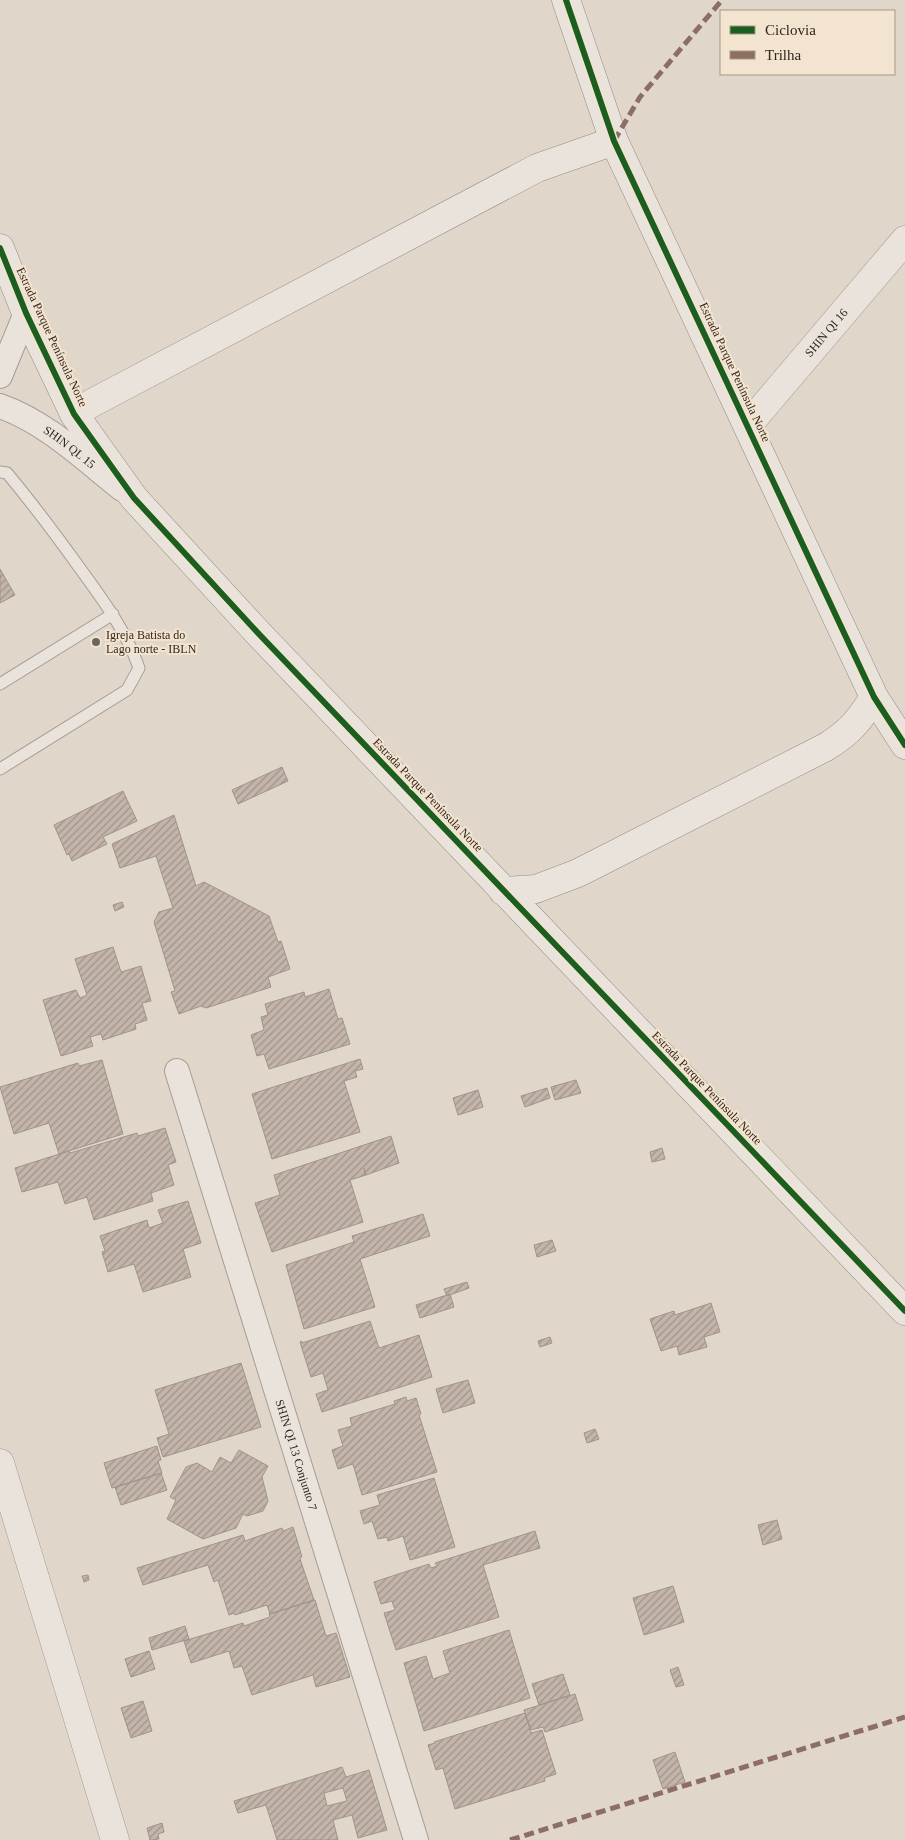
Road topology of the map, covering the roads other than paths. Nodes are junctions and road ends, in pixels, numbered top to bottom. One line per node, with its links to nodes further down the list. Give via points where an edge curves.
1 (566, 0): 2 (main road, Estrada Parque Península Norte)
2 (614, 140): 8 (main road, via 537,168); 9 (main road, Estrada Parque Península Norte)
3 (905, 240): 9 (main road, SHIN QI 16)
4 (0, 248): 5 (main road, Estrada Parque Península Norte)
5 (26, 313): 6 (street); 8 (main road, Estrada Parque Península Norte)
6 (0, 376)
7 (0, 406): 11 (street, SHIN QL 15, via 38,424)
8 (74, 414): 11 (main road, Estrada Parque Península Norte)
9 (748, 425): 14 (main road, Estrada Parque Península Norte)
10 (0, 472): 12 (lane, via 7,473 39,512)
11 (134, 498): 17 (main road, Estrada Parque Península Norte)
12 (113, 614): 13 (lane); 16 (lane, via 139,668 127,690)
13 (0, 684)
14 (874, 697): 15 (main road, Estrada Parque Península Norte); 17 (main road, via 846,735 826,746 578,873 536,889)
15 (905, 745)
16 (0, 769)
17 (503, 891): 19 (main road, Estrada Parque Península Norte)
18 (177, 1071): 22 (street, SHIN QI 13 Conjunto 7)
19 (905, 1311)
20 (0, 1463): 21 (main road)
21 (115, 1840)
22 (416, 1840)

